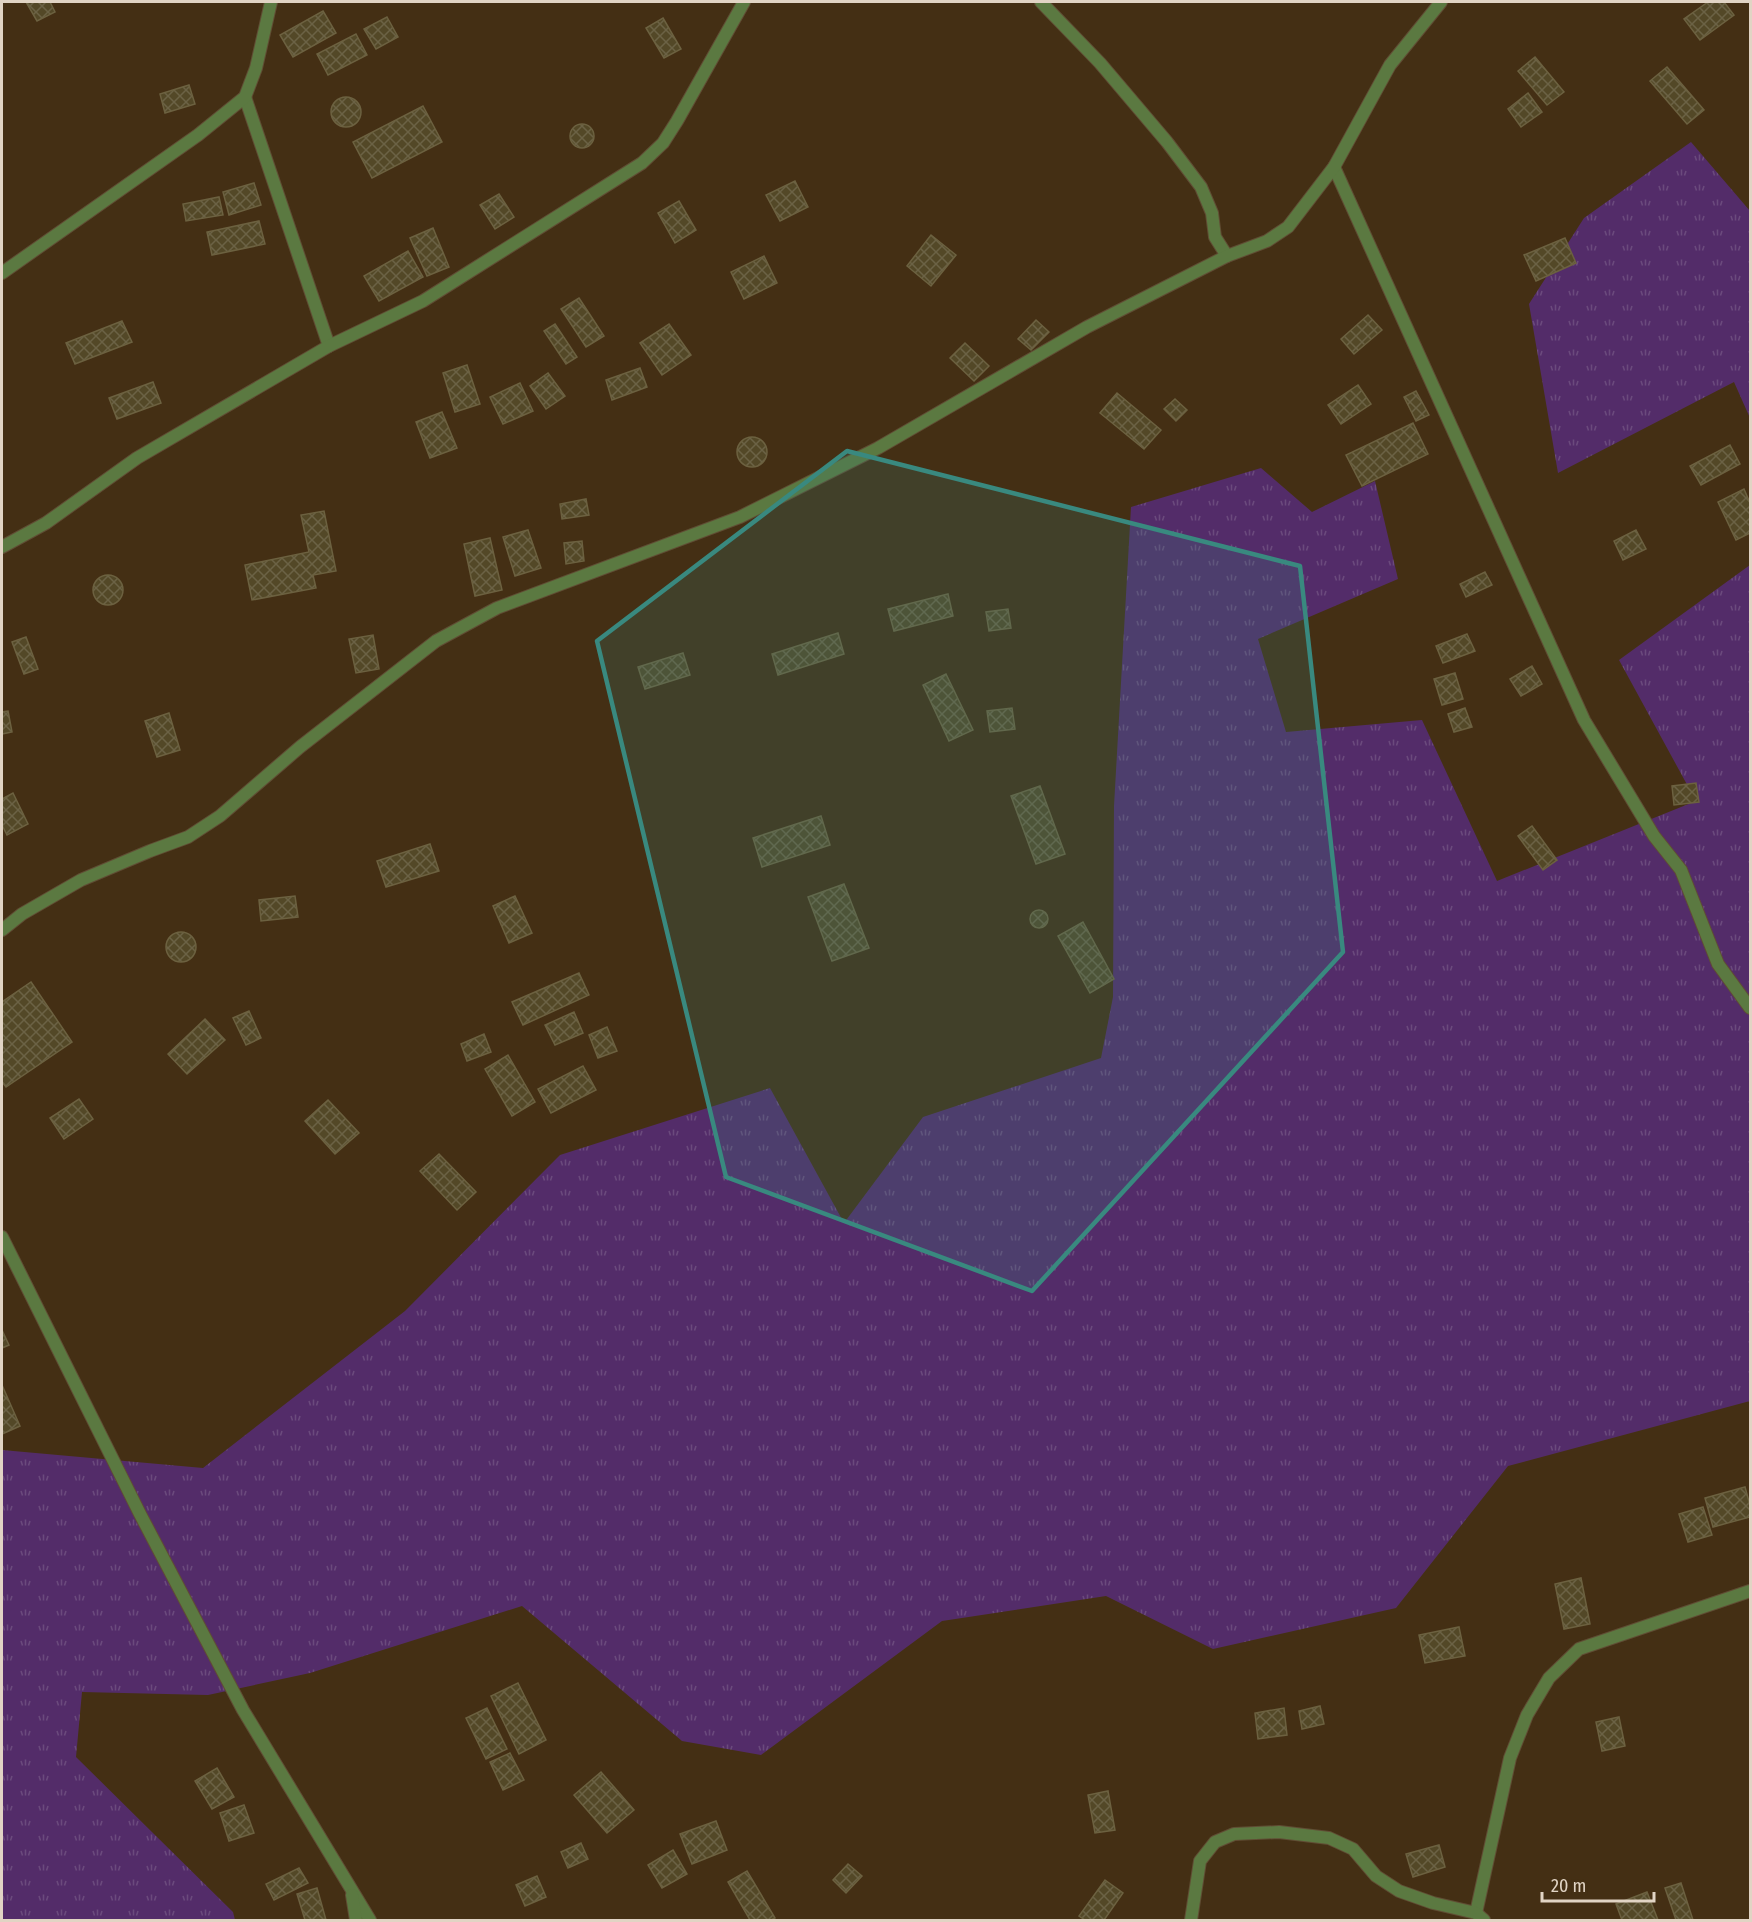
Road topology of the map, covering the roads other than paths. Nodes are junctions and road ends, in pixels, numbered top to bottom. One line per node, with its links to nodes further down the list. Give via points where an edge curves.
1 (271, 2): 5 (street, via 256,68)
2 (744, 2): 9 (street, via 677,121 663,143 642,164 423,301)
3 (1041, 2): 7 (street, via 1100,63 1201,187 1212,213 1215,237)
4 (1441, 2): 6 (street, via 1390,65)
5 (244, 97): 8 (street, via 198,135); 9 (street)
6 (1334, 167): 7 (street, via 1288,227 1267,241); 12 (street, via 1584,720 1654,836 1681,870 1718,964)
7 (1227, 256): 11 (street, via 1087,327 878,448 740,517 497,608 435,641 300,747 220,816 188,837 81,880)
8 (2, 273)
9 (329, 346): 10 (street, via 137,458 46,523)
10 (2, 546)
11 (2, 930)
12 (1750, 1008)
13 (2, 1237): 15 (street, via 243,1710)
14 (1750, 1591): 16 (street, via 1579,1649 1549,1678 1527,1715 1510,1758)
15 (350, 1885): 17 (street); 18 (street)
16 (1480, 1917): 19 (street, via 1399,1891 1376,1876 1353,1849 1329,1838 1279,1832 1234,1834 1215,1842 1200,1861)
17 (356, 1920)
18 (370, 1920)
19 (1191, 1920)

